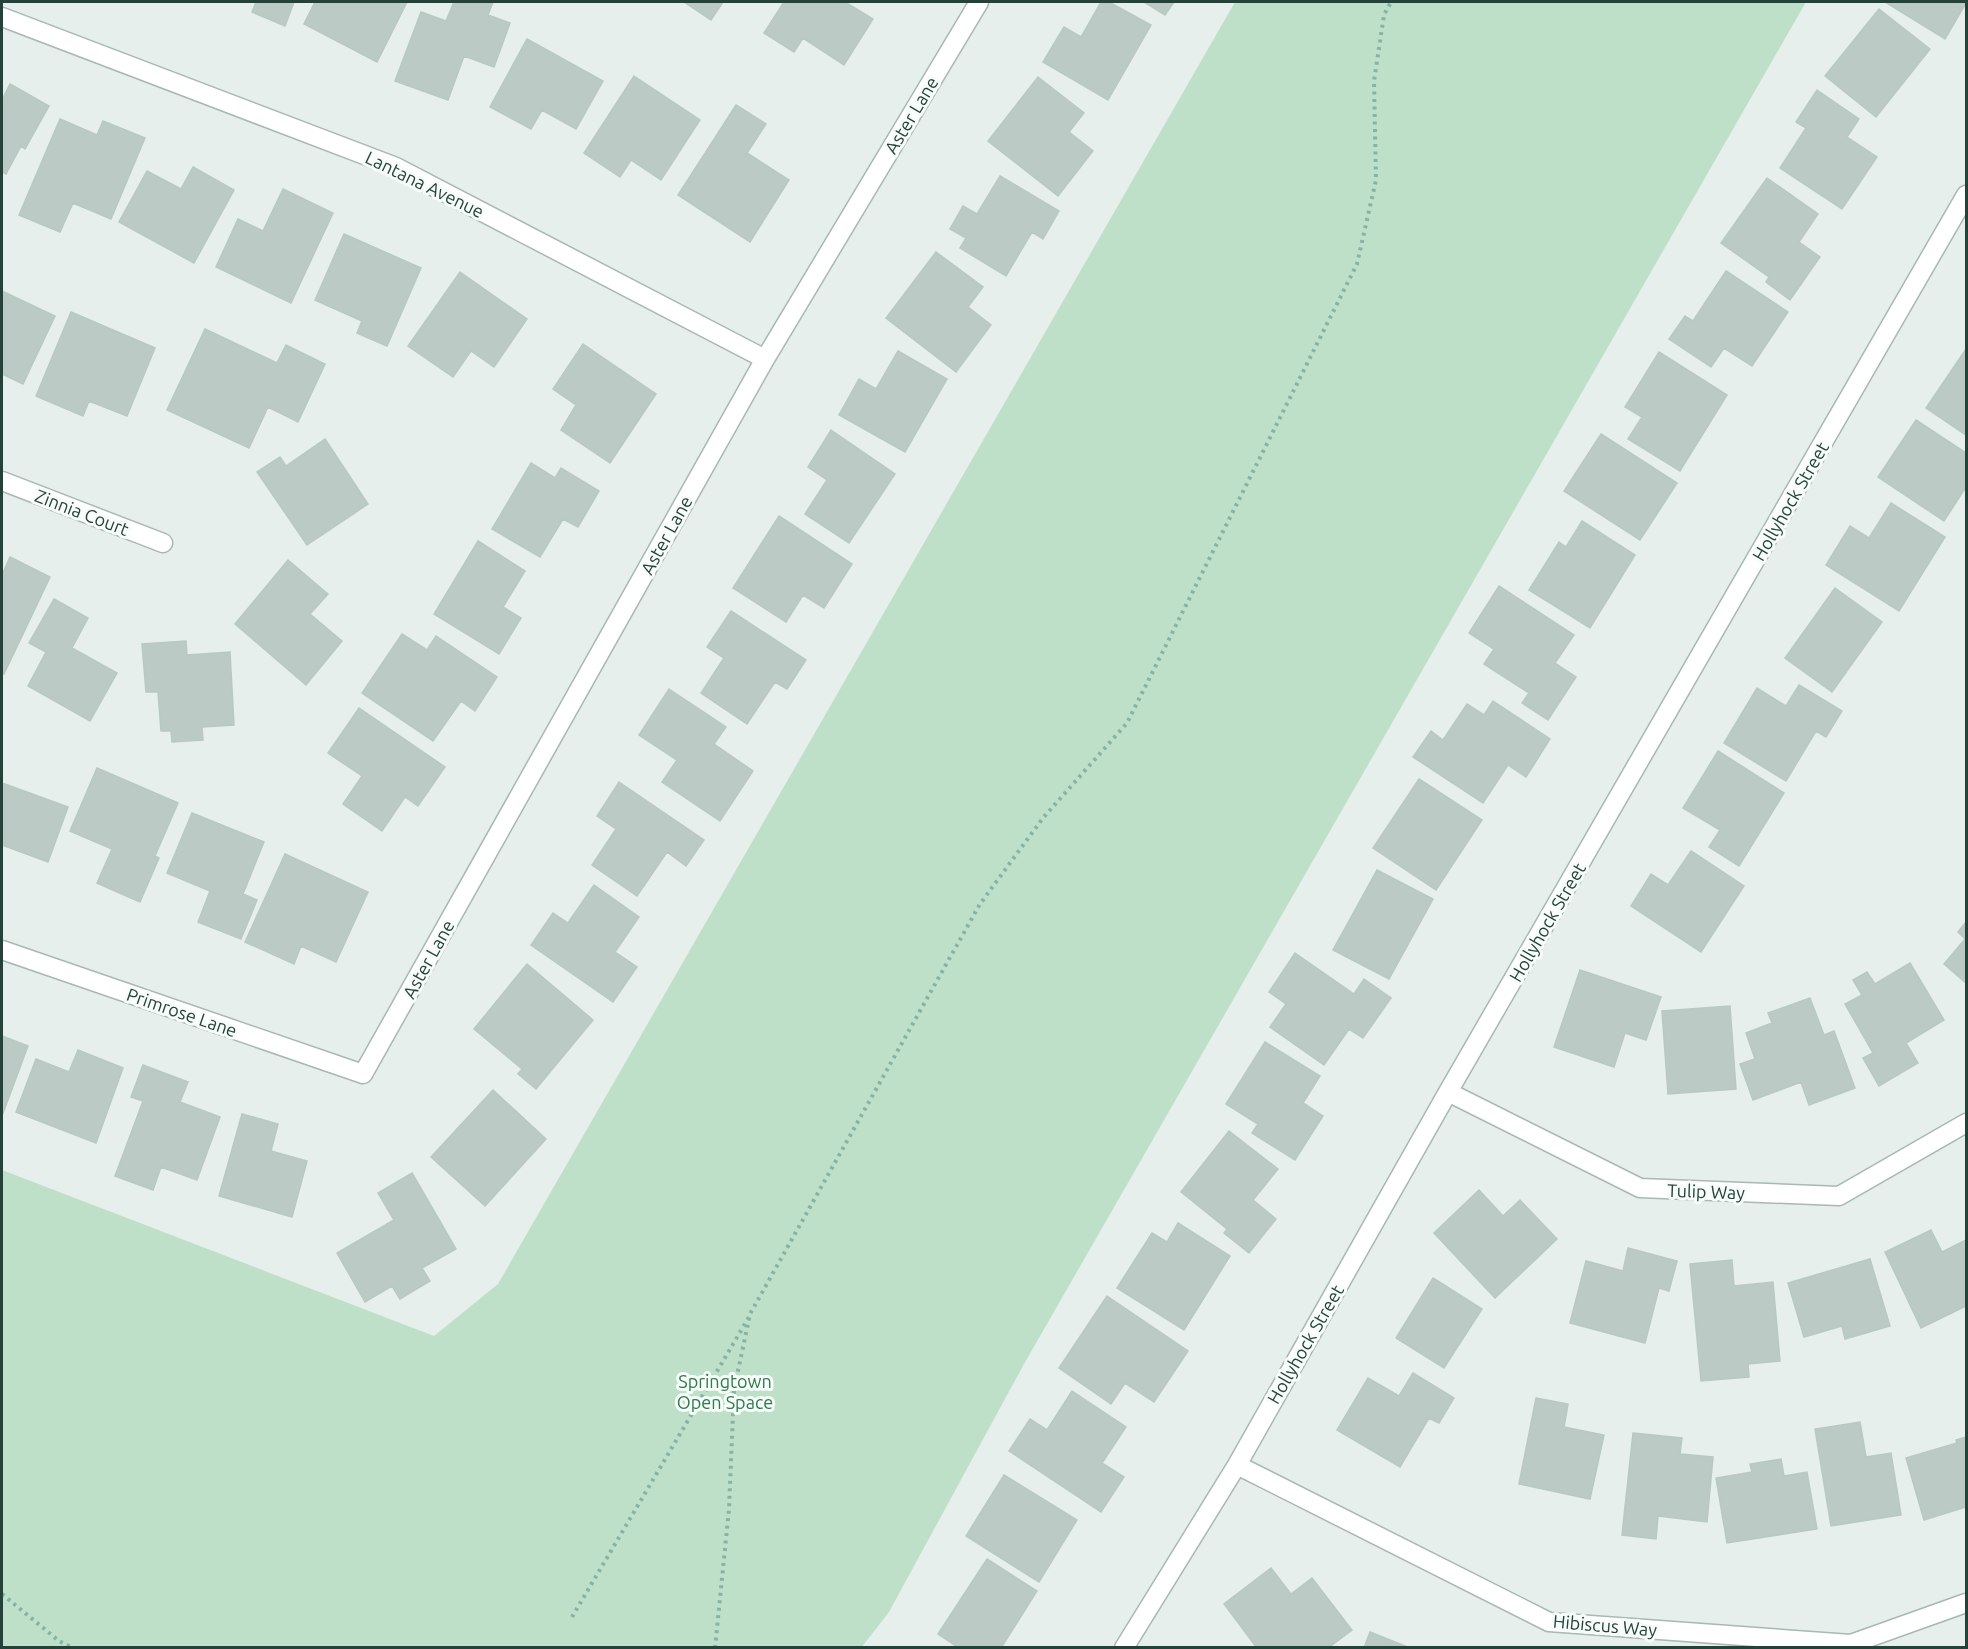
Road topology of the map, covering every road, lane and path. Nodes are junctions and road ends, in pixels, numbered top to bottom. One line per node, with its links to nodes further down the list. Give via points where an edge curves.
1 (979, 2): 5 (street, Aster Lane)
2 (1391, 2): 12 (path, via 1384,15 1374,81 1376,180 1357,264 1127,723 1043,818 980,904)
3 (2, 17): 5 (street, Lantana Avenue, via 396,167)
4 (1966, 195): 10 (street, Hollyhock Street)
5 (765, 359): 9 (street, Aster Lane)
6 (2, 481): 7 (street, Zinnia Court)
7 (163, 543)
8 (2, 950): 9 (street, Primrose Lane)
9 (363, 1074)
10 (1448, 1092): 11 (street, Tulip Way, via 1640,1188 1839,1196); 13 (street, Hollyhock Street)
11 (1966, 1123)
12 (750, 1314): 16 (path); 18 (path, via 734,1390 729,1509)
13 (1237, 1465): 15 (street, Hibiscus Way, via 1550,1622 1851,1644); 19 (street, Hollyhock Street)
14 (2, 1594): 17 (path, via 59,1641)
15 (1966, 1603)
16 (572, 1617)
17 (73, 1647)
18 (715, 1647)
19 (1124, 1647)

